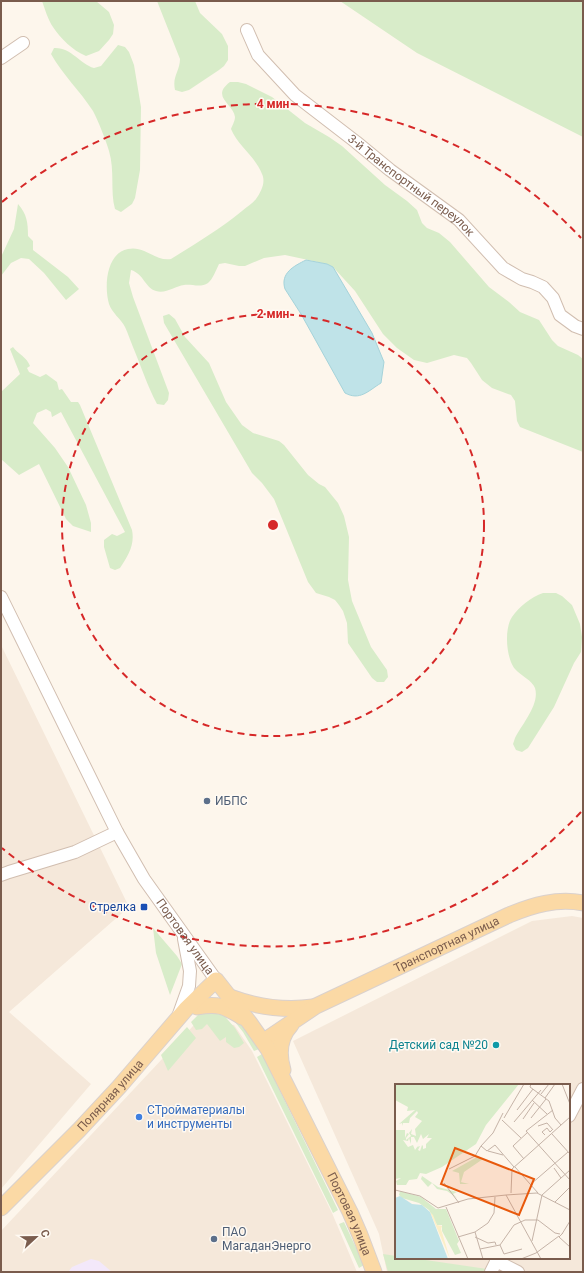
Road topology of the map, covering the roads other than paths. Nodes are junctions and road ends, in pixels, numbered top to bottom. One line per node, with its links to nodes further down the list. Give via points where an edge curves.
1 (247, 30): 4 (street, 3-й Транспортный переулок, via 258,55 295,96 459,220 503,268 542,287 553,298 560,315)
2 (23, 43): 3 (street)
3 (1, 58)
4 (583, 329)
5 (1, 597): 6 (street, Портовая улица)
6 (117, 832): 7 (street, via 75,852); 9 (street, Портовая улица, via 144,879)
7 (1, 875)
8 (583, 903): 12 (main road, Транспортная улица, via 555,902 522,909)
9 (183, 934): 10 (street, Портовая улица); 14 (street, via 190,971 189,986)
10 (216, 980): 11 (main road, Портовая улица); 14 (main road, Полярная улица)
11 (230, 997): 12 (main road, Транспортная улица, via 272,1008 296,1009); 13 (main road); 16 (main road, Портовая улица)
12 (316, 1006): 15 (main road, Транспортная улица)
13 (196, 1007): 14 (main road); 16 (main road, via 222,1005)
14 (179, 1017): 21 (main road, Полярная улица, via 109,1098)
15 (295, 1020): 17 (main road, Транспортная улица); 18 (main road, via 284,1033 280,1046)
16 (250, 1022): 17 (main road, Портовая улица)
17 (264, 1041): 18 (main road, Портовая улица)
18 (287, 1086): 23 (main road, Портовая улица, via 358,1229)
19 (583, 1088): 20 (street)
20 (570, 1114)
21 (1, 1208)
22 (495, 1264): 24 (street)
23 (374, 1272)
24 (518, 1272)

